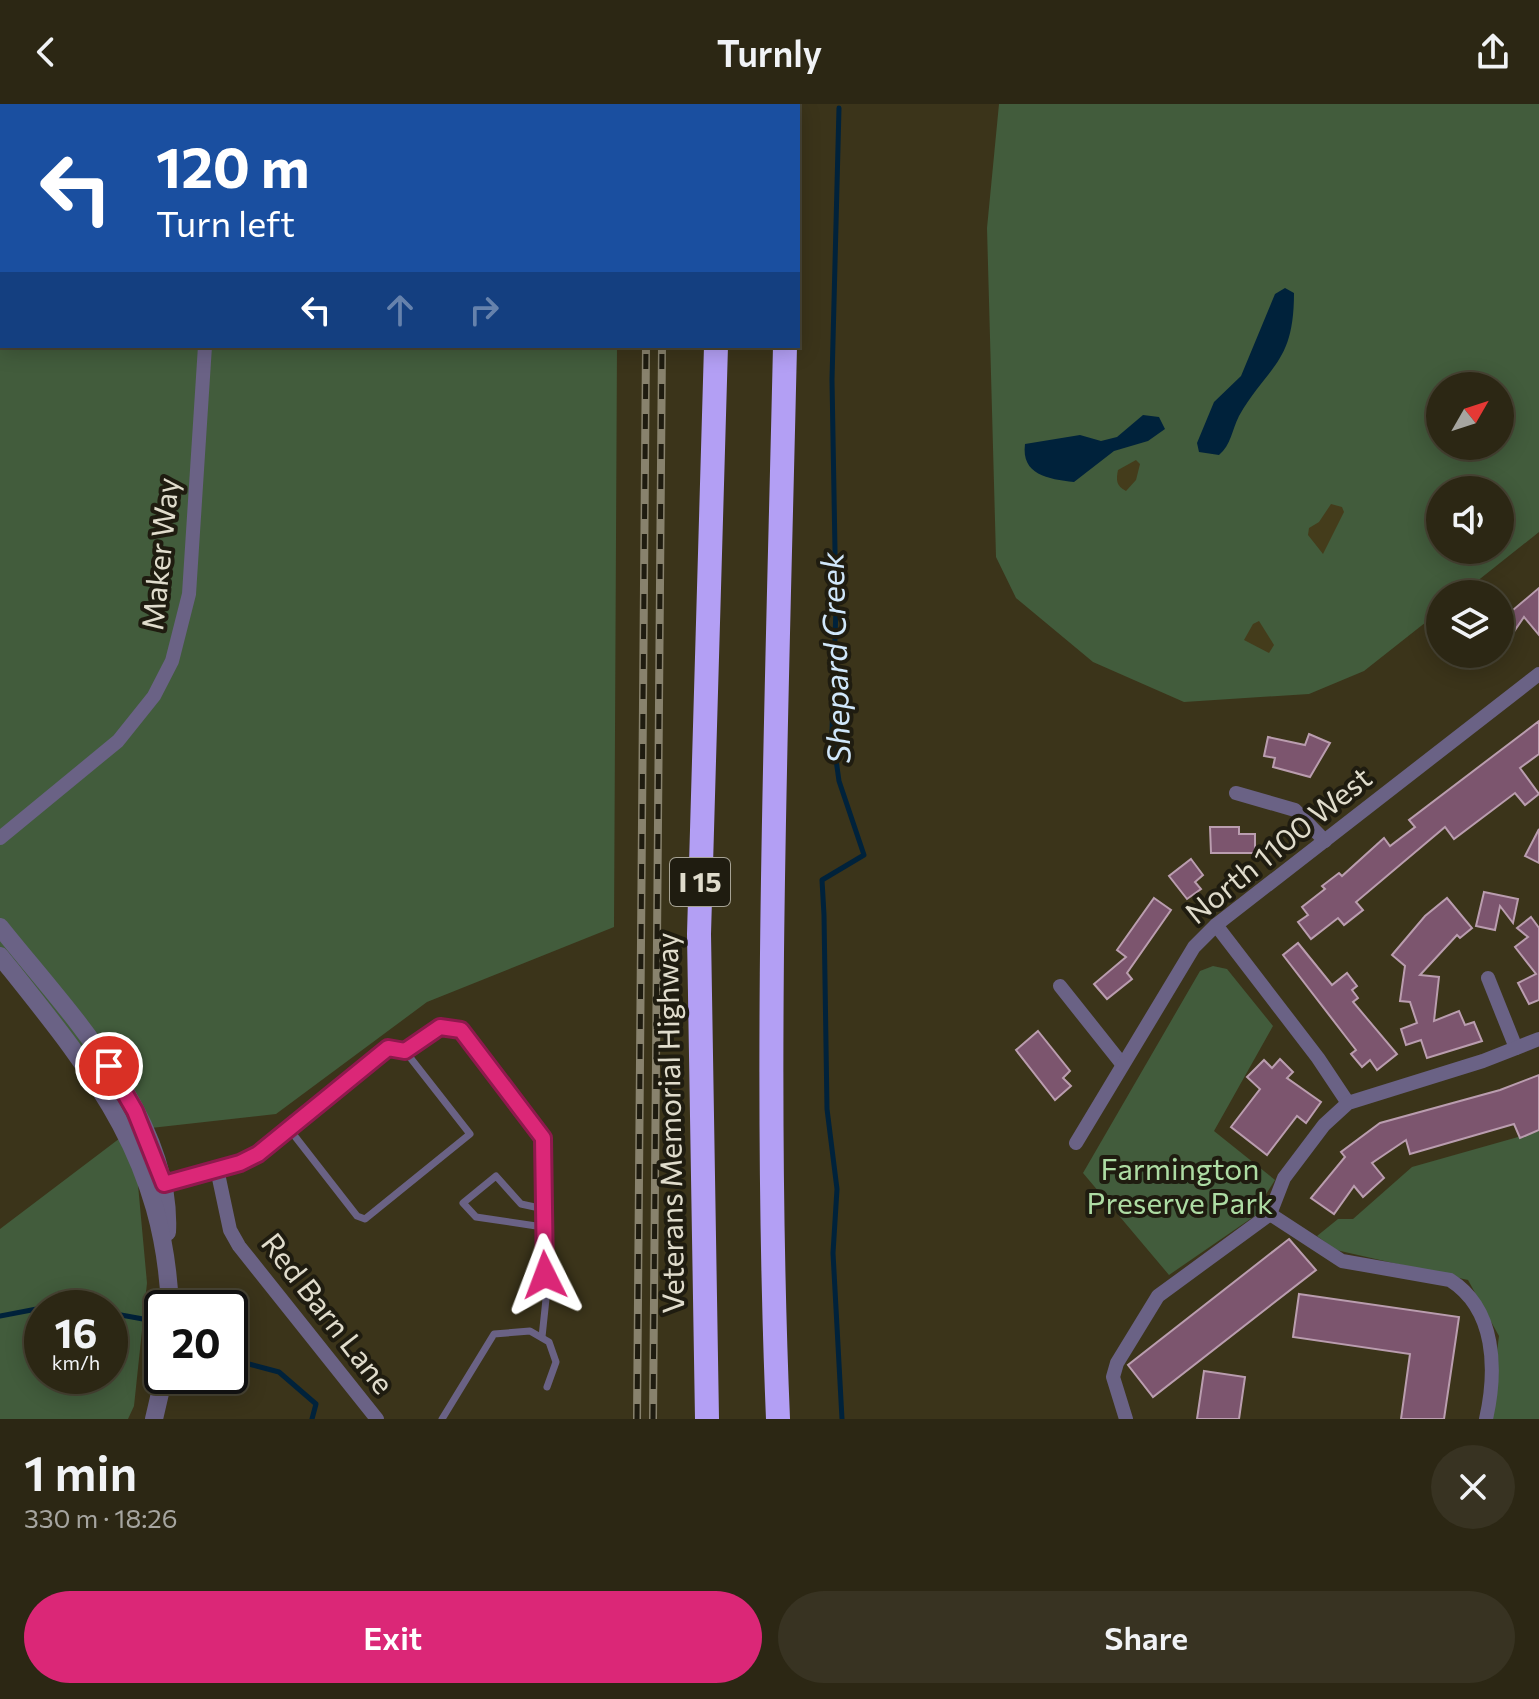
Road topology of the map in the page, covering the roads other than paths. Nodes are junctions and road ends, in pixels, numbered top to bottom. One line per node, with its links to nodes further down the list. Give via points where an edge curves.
1 (205, 348): 6 (street, Maker Way, via 189,594 172,661 144,712 118,741)
2 (716, 348): 33 (highway, Veterans Memorial Highway / I 15, via 699,934)
3 (785, 348): 25 (highway, I 15, via 773,879)
4 (1539, 674): 7 (street, North 1100 West)
5 (1236, 793): 7 (street, via 1295,810)
6 (0, 838)
7 (1325, 841): 8 (street, North 1100 West)
8 (1216, 925): 16 (street, North 1100 West, via 1176,972); 17 (street)
9 (0, 927): 21 (street, via 109,1066 135,1111)
10 (0, 956): 21 (street, via 101,1086)
11 (1488, 978): 14 (street)
12 (1060, 986): 16 (street)
13 (1539, 1039): 14 (street)
14 (1516, 1048): 17 (street)
15 (405, 1051): 18 (lane, via 388,1048); 18 (lane, via 470,1134 365,1219 357,1216); 22 (lane, via 440,1027 461,1030 543,1138)
16 (1122, 1064): 19 (street, North 1100 West)
17 (1348, 1103): 23 (street, via 1284,1178)
18 (290, 1130): 20 (lane, via 251,1158)
19 (1076, 1143)
20 (217, 1169): 21 (street); 31 (street, Red Barn Lane, via 230,1230 239,1246)
21 (156, 1186): 26 (street)
22 (544, 1209): 24 (lane); 24 (lane, via 521,1204 496,1176 463,1203 476,1217)
23 (1270, 1214): 36 (street, via 1158,1296 1113,1377); 37 (street, via 1342,1261 1450,1280 1462,1288 1489,1330)
24 (543, 1227): 27 (lane)
25 (772, 1278): 34 (highway, I 15); 35 (highway)
26 (168, 1290)
27 (542, 1337): 28 (lane, via 556,1362); 32 (lane, via 530,1331 494,1334)
28 (547, 1387)
29 (160, 1394): 30 (street)
30 (154, 1419)
31 (377, 1419)
32 (442, 1419)
33 (707, 1419)
34 (778, 1419)
35 (787, 1419)
36 (1126, 1419)
37 (1486, 1419)

